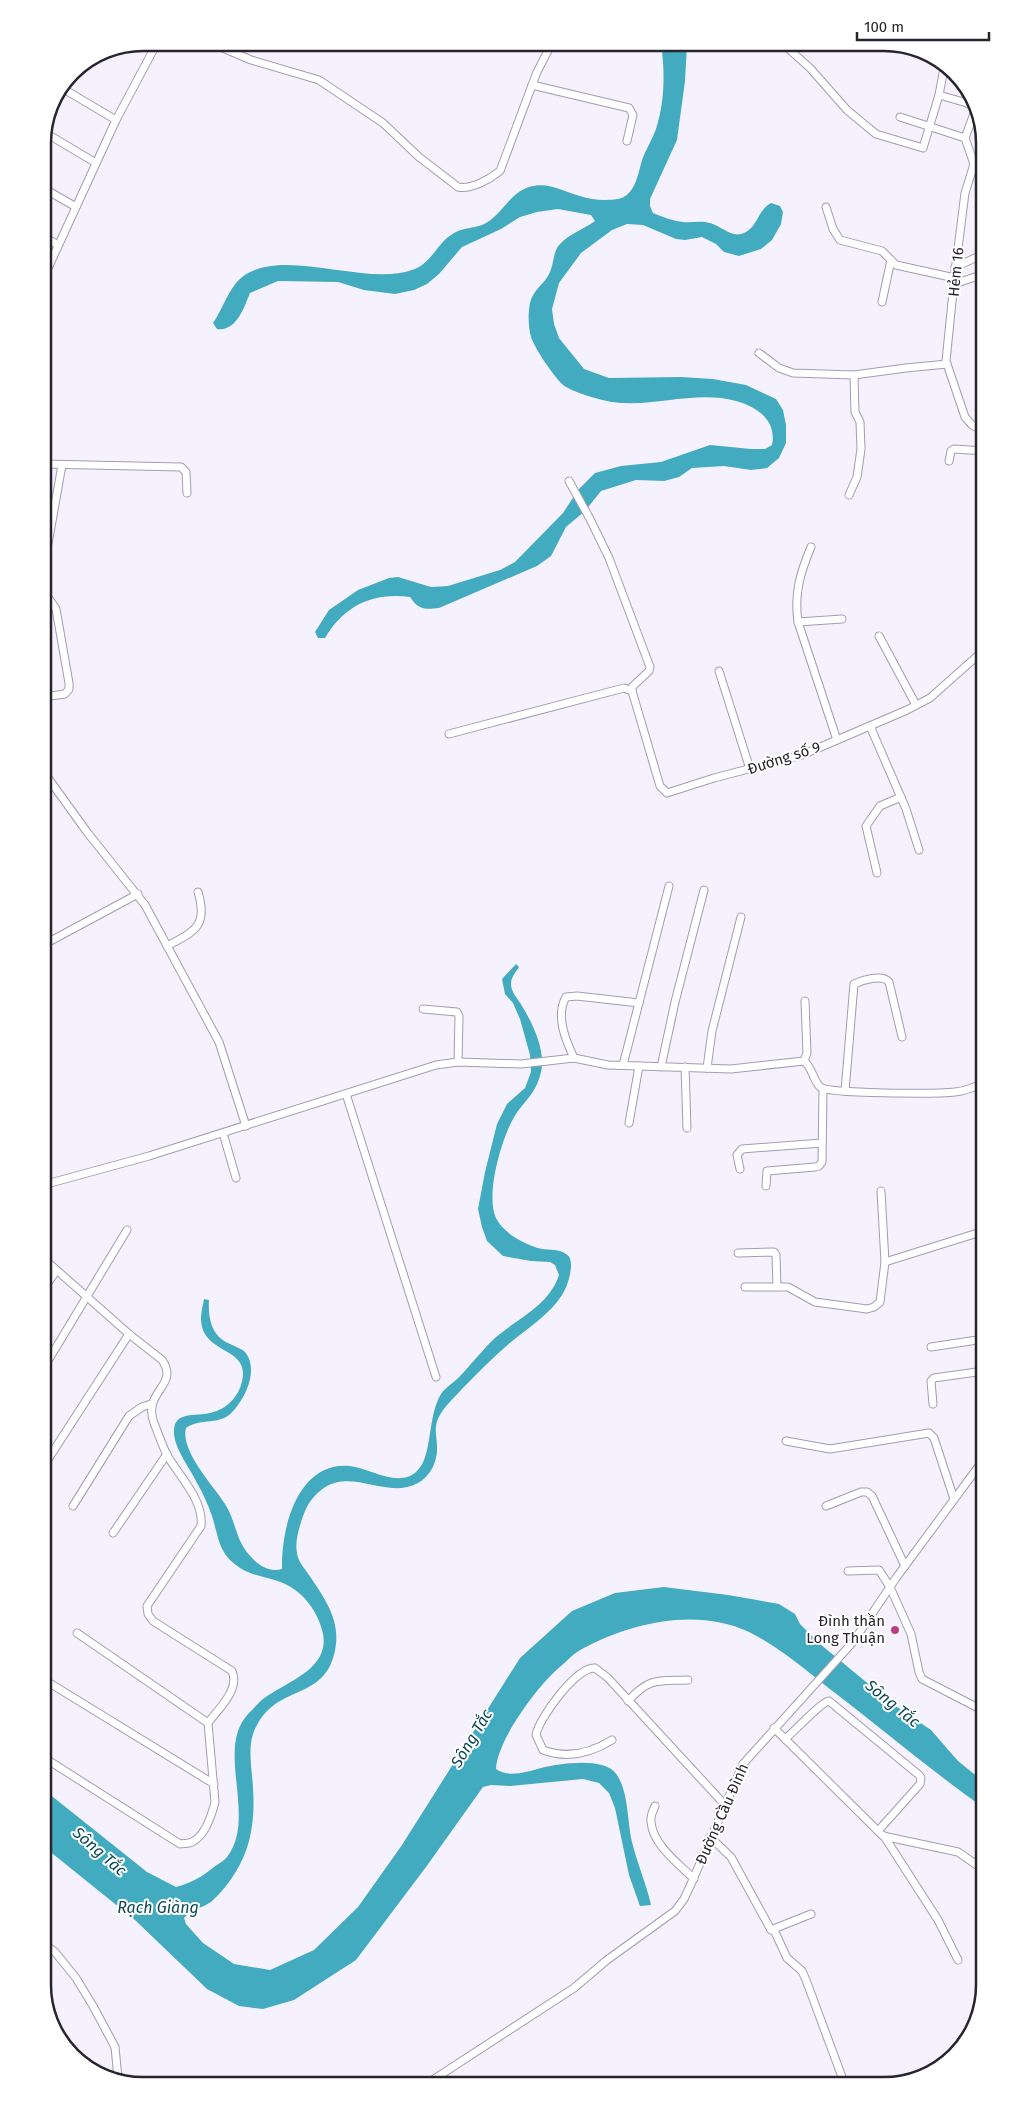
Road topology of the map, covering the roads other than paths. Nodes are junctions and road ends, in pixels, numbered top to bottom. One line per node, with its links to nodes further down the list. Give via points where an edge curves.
1 (152, 51): 12 (street)
2 (231, 51): 6 (street, via 319,80 383,123 419,157 464,189 494,176 500,170)
3 (548, 51): 6 (street)
4 (791, 51): 13 (street, via 876,134 923,148)
5 (943, 72): 8 (street)
6 (532, 85): 16 (street, via 629,108 633,115)
7 (67, 91): 12 (street)
8 (939, 95): 9 (street); 13 (street)
9 (966, 103)
10 (900, 117): 13 (street)
11 (972, 118): 15 (street)
12 (116, 120): 17 (street)
13 (931, 127): 15 (street)
14 (51, 136): 17 (street)
15 (965, 138): 18 (street)
16 (627, 141)
17 (96, 163): 20 (street)
18 (974, 164): 27 (street, Hẻm 16, via 965,193)
19 (51, 193): 20 (street)
20 (76, 207): 23 (street)
21 (826, 207): 25 (street, via 840,240 882,251)
22 (51, 241): 23 (street)
23 (58, 245): 26 (street)
24 (976, 258): 27 (street)
25 (891, 260): 29 (street, via 896,265); 30 (street)
26 (51, 261)
27 (955, 267): 29 (street, Hẻm 16)
28 (976, 276): 29 (street)
29 (954, 281): 32 (street, Hẻm 16)
30 (882, 302)
31 (759, 353): 33 (street, via 779,368 793,373)
32 (947, 364): 33 (street); 34 (street, Hẻm 16, via 965,417)
33 (854, 375): 41 (street, via 860,449 857,476)
34 (976, 427)
35 (976, 450): 36 (street, via 954,448)
36 (949, 461)
37 (51, 464): 38 (street)
38 (62, 465): 40 (street, via 181,467 186,472); 42 (street)
39 (569, 481): 50 (street, via 609,558 650,667)
40 (188, 493)
41 (849, 495)
42 (51, 527)
43 (811, 547): 46 (street, via 796,588)
44 (51, 602): 51 (street, via 56,609 69,683 65,694)
45 (842, 619): 46 (street)
46 (798, 622): 55 (street)
47 (879, 636): 52 (street)
48 (976, 657): 52 (street, Đường số 9, via 930,698)
49 (719, 671): 56 (street)
50 (632, 691): 54 (street, via 624,688); 56 (street, Đường số 9, via 663,790 667,792)
51 (51, 696)
52 (916, 705): 53 (street, Đường số 9)
53 (870, 726): 55 (street, Đường số 9); 58 (street)
54 (450, 734)
55 (837, 740): 56 (street, Đường số 9, via 802,755)
56 (750, 769)
57 (51, 782): 64 (street)
58 (901, 797): 59 (street); 60 (street, via 880,806 866,826)
59 (919, 850)
60 (877, 873)
61 (669, 886): 69 (street)
62 (704, 890): 77 (street)
63 (198, 892): 67 (street, via 202,917 191,933)
64 (138, 894): 66 (street); 67 (street)
65 (741, 917): 79 (street, via 712,1031)
66 (51, 941)
67 (167, 946): 85 (street, via 219,1042)
68 (804, 1001): 73 (street)
69 (639, 1003): 72 (street, via 566,997 562,1018 565,1040); 75 (street)
70 (423, 1009): 74 (street, via 457,1012)
71 (902, 1037): 82 (street, via 887,979 854,984)
72 (574, 1058): 74 (street, via 521,1064); 75 (street)
73 (804, 1061): 79 (street, via 731,1069); 81 (street)
74 (458, 1062): 83 (street, via 436,1065)
75 (623, 1065): 76 (street)
76 (639, 1066): 77 (street); 84 (street)
77 (661, 1067): 78 (street)
78 (685, 1068): 79 (street); 86 (street)
79 (707, 1068)
80 (976, 1086): 82 (street, via 956,1092)
81 (823, 1089): 82 (street); 88 (street)
82 (845, 1091)
83 (346, 1094): 85 (street); 109 (street)
84 (629, 1123)
85 (246, 1126): 87 (street)
86 (687, 1128)
87 (223, 1133): 90 (street); 91 (street)
88 (822, 1142): 89 (street, via 742,1148 737,1155); 92 (street, via 819,1166 770,1170 765,1174)
89 (740, 1169)
90 (236, 1178)
91 (51, 1183)
92 (766, 1186)
93 (881, 1191): 97 (street)
94 (126, 1230): 103 (street)
95 (976, 1234): 97 (street)
96 (738, 1253): 102 (street, via 774,1252)
97 (885, 1262): 102 (street, via 880,1302 867,1309 815,1302 794,1288)
98 (51, 1266): 99 (street)
99 (56, 1271): 100 (street); 103 (street)
100 (51, 1278)
101 (745, 1287): 102 (street)
102 (776, 1287)
103 (86, 1297): 104 (street); 107 (street)
104 (129, 1334): 110 (street, via 166,1366 167,1378); 113 (street)
105 (976, 1340): 106 (street)
106 (931, 1347)
107 (51, 1356)
108 (976, 1372): 111 (street, via 934,1378)
109 (436, 1377)
110 (151, 1404): 114 (street, via 152,1418); 117 (street, via 142,1406 129,1416)
111 (933, 1404)
112 (786, 1441): 116 (street, via 830,1449 929,1433 934,1438)
113 (51, 1454)
114 (167, 1454): 119 (street); 128 (street, via 189,1488 202,1526 147,1606 148,1614 153,1621 232,1671 236,1680 234,1688)
115 (976, 1470): 116 (street, Đường Cầu Đình)
116 (954, 1499): 120 (street, Đường Cầu Đình)
117 (73, 1506)
118 (826, 1506): 120 (street, via 861,1492 872,1496)
119 (113, 1533)
120 (905, 1566): 122 (street, Đường Cầu Đình)
121 (848, 1571): 122 (street, via 878,1570)
122 (890, 1587): 127 (street, via 911,1634 922,1679); 129 (street, Đường Cầu Đình, via 853,1642)
123 (77, 1633): 128 (street)
124 (688, 1680): 126 (street, via 651,1682)
125 (51, 1684): 133 (street)
126 (628, 1700): 131 (street, via 599,1670 591,1668 563,1691 542,1720 536,1735 544,1750 553,1754 572,1755 599,1748); 134 (street)
127 (976, 1707)
128 (208, 1723): 133 (street)
129 (774, 1728): 130 (street); 134 (street, Đường Cầu Đình, via 742,1764)
130 (785, 1739): 136 (street); 136 (street, via 822,1703 829,1701 919,1775 920,1784)
131 (612, 1740)
132 (51, 1762): 133 (street, via 180,1844 192,1843 202,1833 215,1802)
133 (214, 1784)
134 (725, 1805): 137 (street, Đường Cầu Đình)
135 (655, 1806): 139 (street, via 650,1819 655,1836)
136 (881, 1833): 138 (street, via 958,1852); 143 (street, via 938,1920)
137 (710, 1837): 139 (street, Đường Cầu Đình); 141 (street, via 731,1857 768,1928)
138 (976, 1864)
139 (694, 1879): 145 (street, Đường Cầu Đình, via 675,1911 574,1988)
140 (811, 1914): 141 (street)
141 (774, 1930): 146 (street, via 787,1958 806,1980)
142 (51, 1949): 144 (street, via 76,1978 93,2006 115,2047)
143 (958, 1960)
144 (118, 2073)
145 (436, 2077)
146 (841, 2077)

